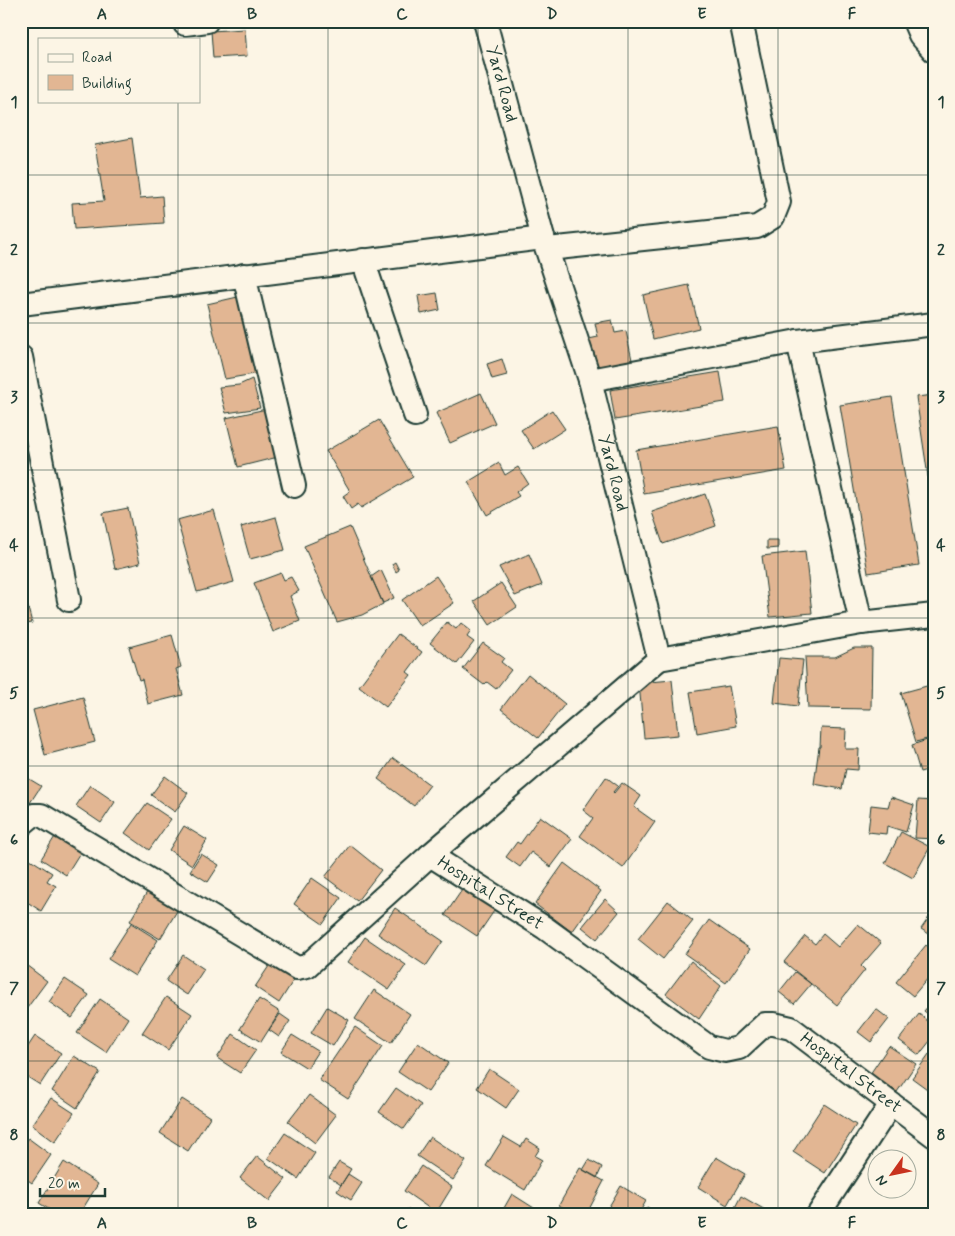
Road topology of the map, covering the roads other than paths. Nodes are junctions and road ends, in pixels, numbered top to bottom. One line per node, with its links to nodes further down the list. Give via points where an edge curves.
1 (207, 21): 5 (street)
2 (485, 21): 7 (street, Yard Road)
3 (741, 21): 7 (street, via 779,202 773,216 757,227)
4 (914, 21): 6 (street, via 920,35)
5 (185, 24)
6 (934, 51)
7 (545, 243): 8 (street); 14 (street, Yard Road)
8 (363, 260): 9 (street); 15 (street)
9 (244, 275): 10 (street); 16 (street)
10 (21, 304)
11 (934, 324): 12 (street)
12 (798, 341): 14 (street); 19 (street)
13 (21, 357): 17 (street)
14 (590, 380): 20 (street, Yard Road)
15 (415, 415)
16 (294, 486)
17 (69, 600)
18 (934, 615): 19 (street)
19 (860, 623): 20 (street)
20 (659, 659): 22 (street)
21 (22, 823): 22 (street, Hospital Street, via 33,815 41,815 297,968 307,966)
22 (430, 855): 23 (street, Hospital Street, via 545,928 709,1047 725,1051 739,1048 765,1024 791,1028)
23 (891, 1104): 24 (street, Hospital Street); 25 (street)
24 (934, 1136)
25 (818, 1215)

